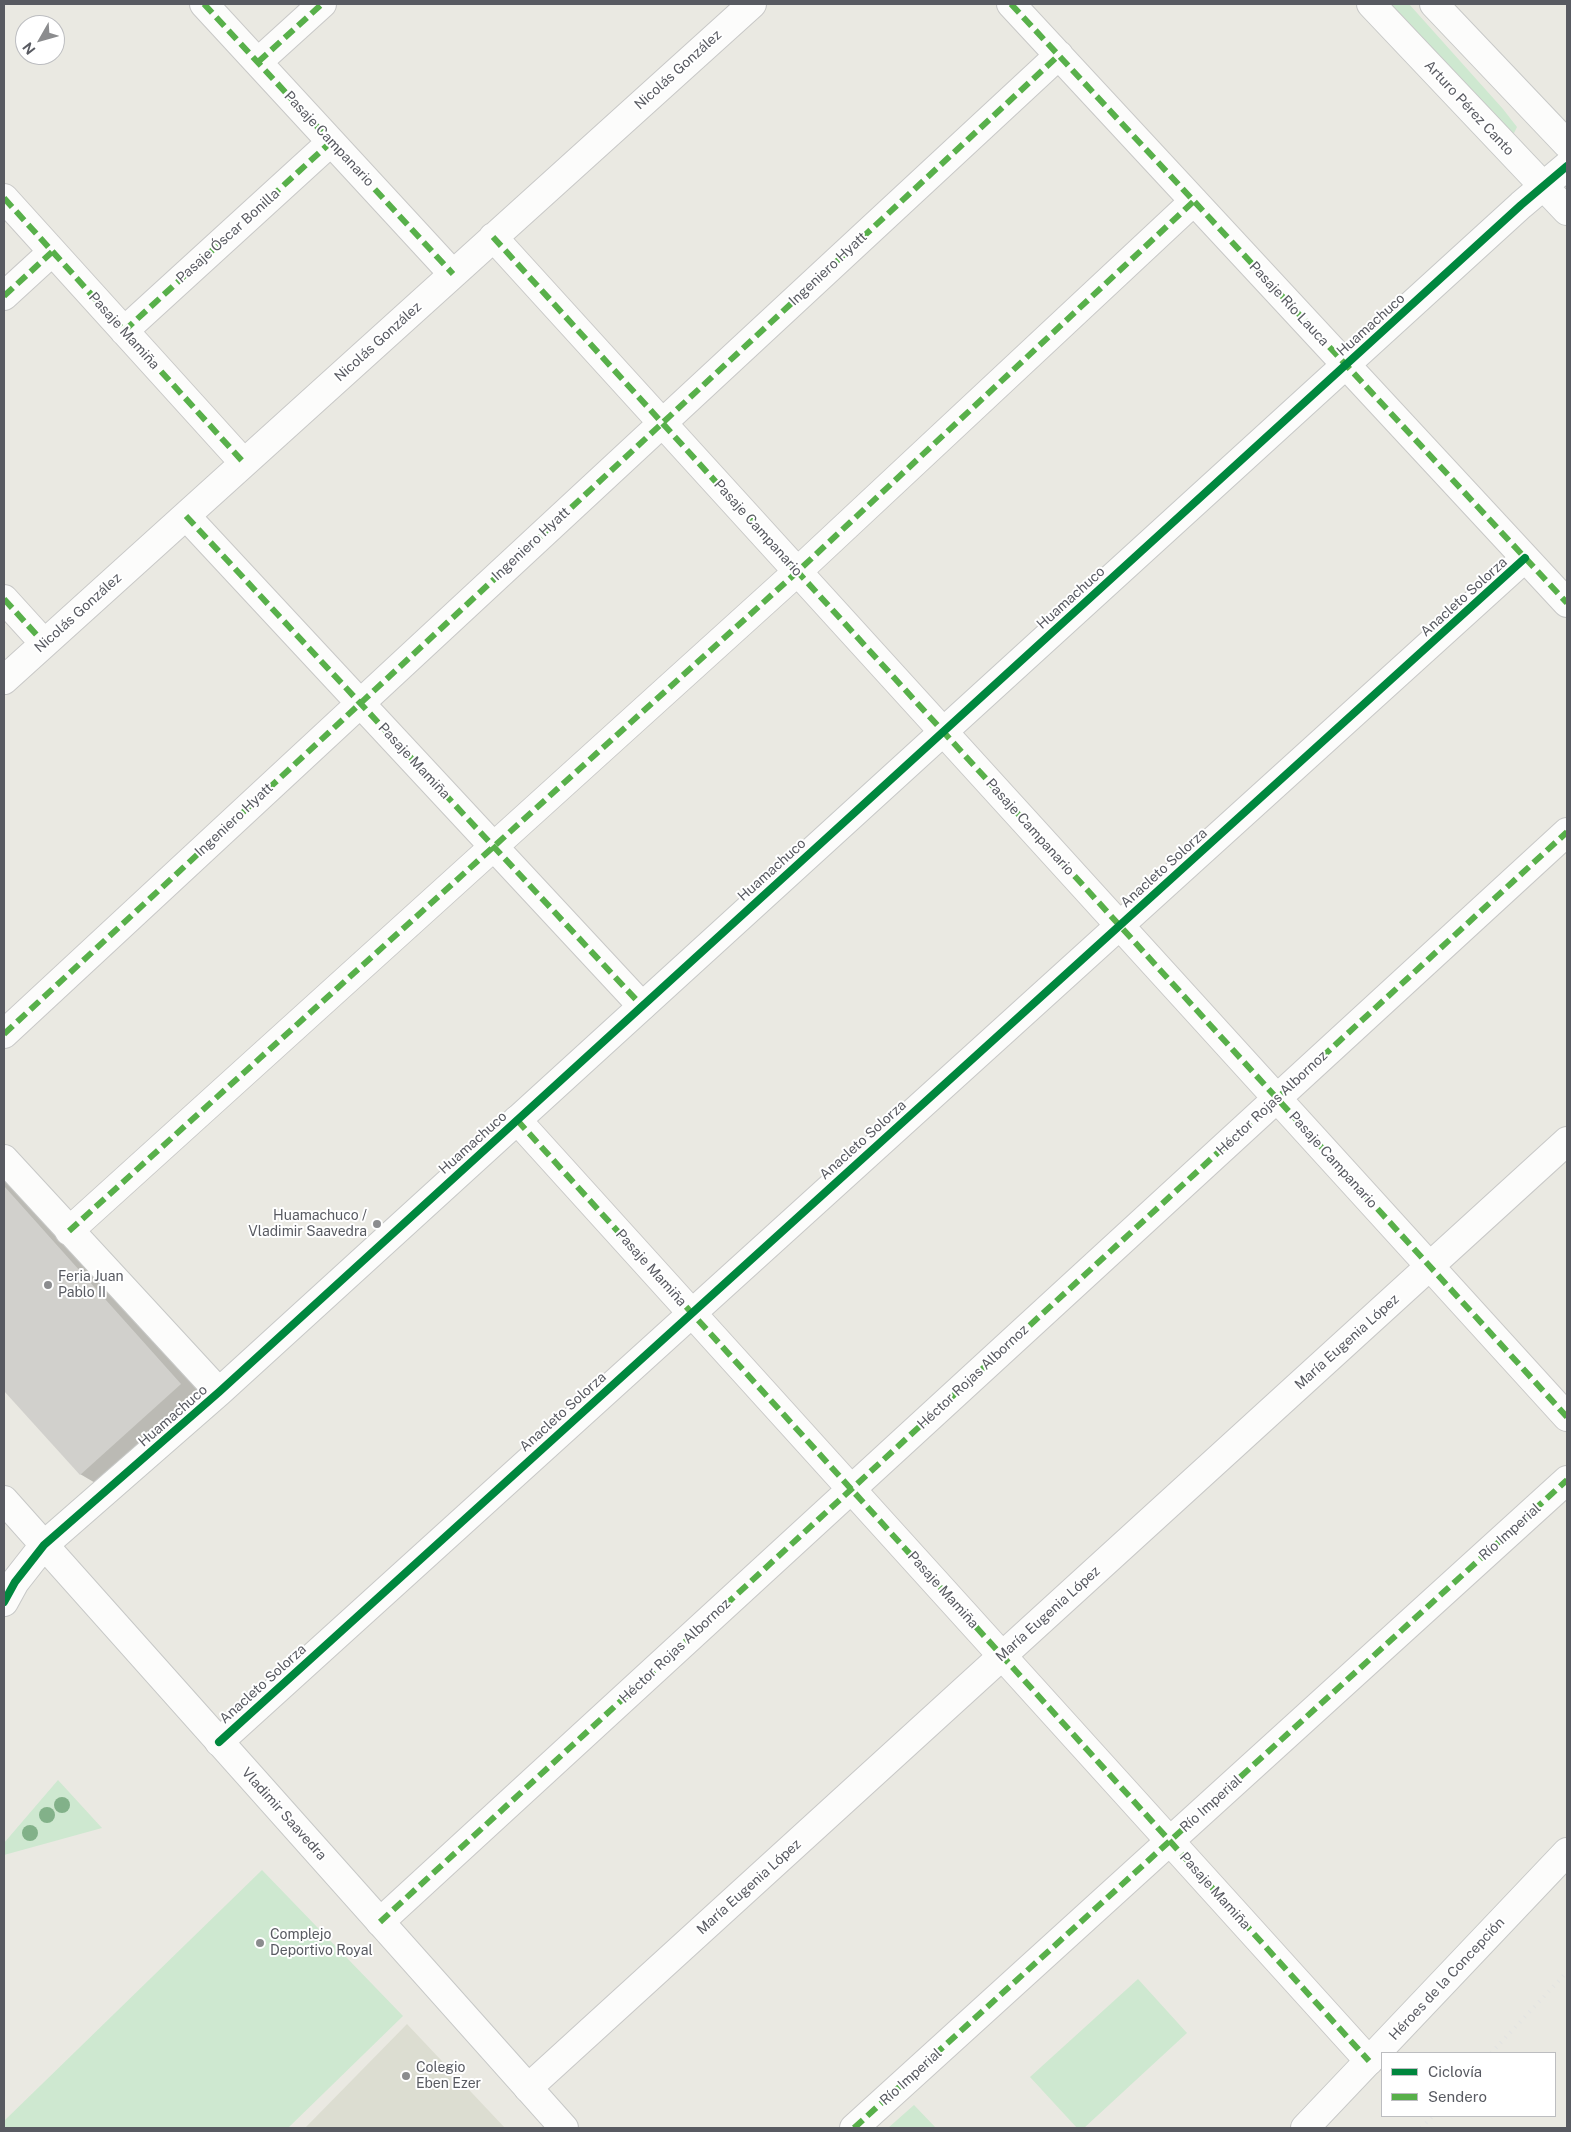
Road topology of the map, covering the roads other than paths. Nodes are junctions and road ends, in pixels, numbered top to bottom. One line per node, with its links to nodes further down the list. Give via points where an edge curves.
1 (204, 4): 8 (street, Pasaje Campanario)
2 (322, 4): 8 (street)
3 (752, 4): 16 (street, Nicolás González)
4 (1011, 4): 7 (street, Pasaje Río Lauca)
5 (1371, 4): 12 (street, Arturo Pérez Canto)
6 (1434, 4): 10 (street)
7 (1059, 55): 14 (street, Pasaje Río Lauca); 22 (street, Ingeniero Hyatt)
8 (258, 62): 9 (street, Pasaje Campanario)
9 (331, 142): 18 (street, Pasaje Campanario); 20 (street, Pasaje Óscar Bonilla)
10 (1567, 144)
11 (1567, 166): 12 (street, Huamachuco)
12 (1543, 186): 15 (street, Arturo Pérez Canto); 21 (street, Huamachuco)
13 (4, 198): 17 (street, Pasaje Mamiña)
14 (1194, 201): 21 (street, Pasaje Río Lauca); 26 (street)
15 (1567, 211)
16 (494, 237): 18 (street, Nicolás González); 22 (street, Pasaje Campanario)
17 (52, 252): 19 (street); 20 (street, Pasaje Mamiña)
18 (453, 274): 23 (street, Nicolás González)
19 (4, 296)
20 (124, 331): 23 (street, Pasaje Mamiña)
21 (1346, 365): 25 (street, Pasaje Río Lauca); 32 (street, Huamachuco)
22 (662, 422): 26 (street, Pasaje Campanario); 31 (street, Ingeniero Hyatt)
23 (244, 463): 24 (street, Nicolás González)
24 (186, 516): 29 (street, Nicolás González); 31 (street, Pasaje Mamiña)
25 (1525, 558): 28 (street, Pasaje Río Lauca); 35 (street, Anacleto Solorza)
26 (797, 572): 32 (street, Pasaje Campanario); 34 (street)
27 (4, 599): 29 (street)
28 (1567, 603)
29 (44, 643): 30 (street, Nicolás González)
30 (4, 680)
31 (360, 703): 34 (street, Pasaje Mamiña); 37 (street, Ingeniero Hyatt)
32 (943, 731): 35 (street, Pasaje Campanario); 36 (street, Huamachuco)
33 (1567, 832): 38 (street, Héctor Rojas Albornoz)
34 (494, 847): 36 (street, Pasaje Mamiña); 42 (street)
35 (1119, 925): 38 (street, Pasaje Campanario); 44 (street, Anacleto Solorza)
36 (642, 1006): 39 (street, Huamachuco)
37 (4, 1034)
38 (1277, 1098): 43 (street, Pasaje Campanario); 48 (street, Héctor Rojas Albornoz)
39 (517, 1120): 44 (street, Pasaje Mamiña); 45 (street, Huamachuco)
40 (1567, 1141): 43 (street, María Eugenia López)
41 (4, 1159): 42 (street)
42 (69, 1231): 45 (street)
43 (1430, 1266): 46 (street, Pasaje Campanario); 52 (street, María Eugenia López)
44 (692, 1313): 48 (street, Pasaje Mamiña); 53 (street, Anacleto Solorza)
45 (219, 1392): 50 (street, Huamachuco)
46 (1567, 1417)
47 (1567, 1480): 54 (street, Río Imperial)
48 (851, 1489): 52 (street, Pasaje Mamiña); 56 (street, Héctor Rojas Albornoz)
49 (4, 1500): 50 (street, Vladimir Saavedra)
50 (44, 1545): 51 (street, Huamachuco); 53 (street, Vladimir Saavedra)
51 (4, 1602)
52 (1002, 1656): 54 (street, Pasaje Mamiña); 58 (street, María Eugenia López)
53 (219, 1742): 56 (street, Vladimir Saavedra)
54 (1170, 1841): 57 (street, Pasaje Mamiña); 60 (street, Río Imperial)
55 (1567, 1852): 57 (street, Héroes de la Concepción)
56 (380, 1922): 58 (street, Vladimir Saavedra)
57 (1369, 2061): 61 (street, Héroes de la Concepción)
58 (528, 2088): 59 (street, Vladimir Saavedra)
59 (564, 2128)
60 (854, 2128)
61 (1305, 2128)

